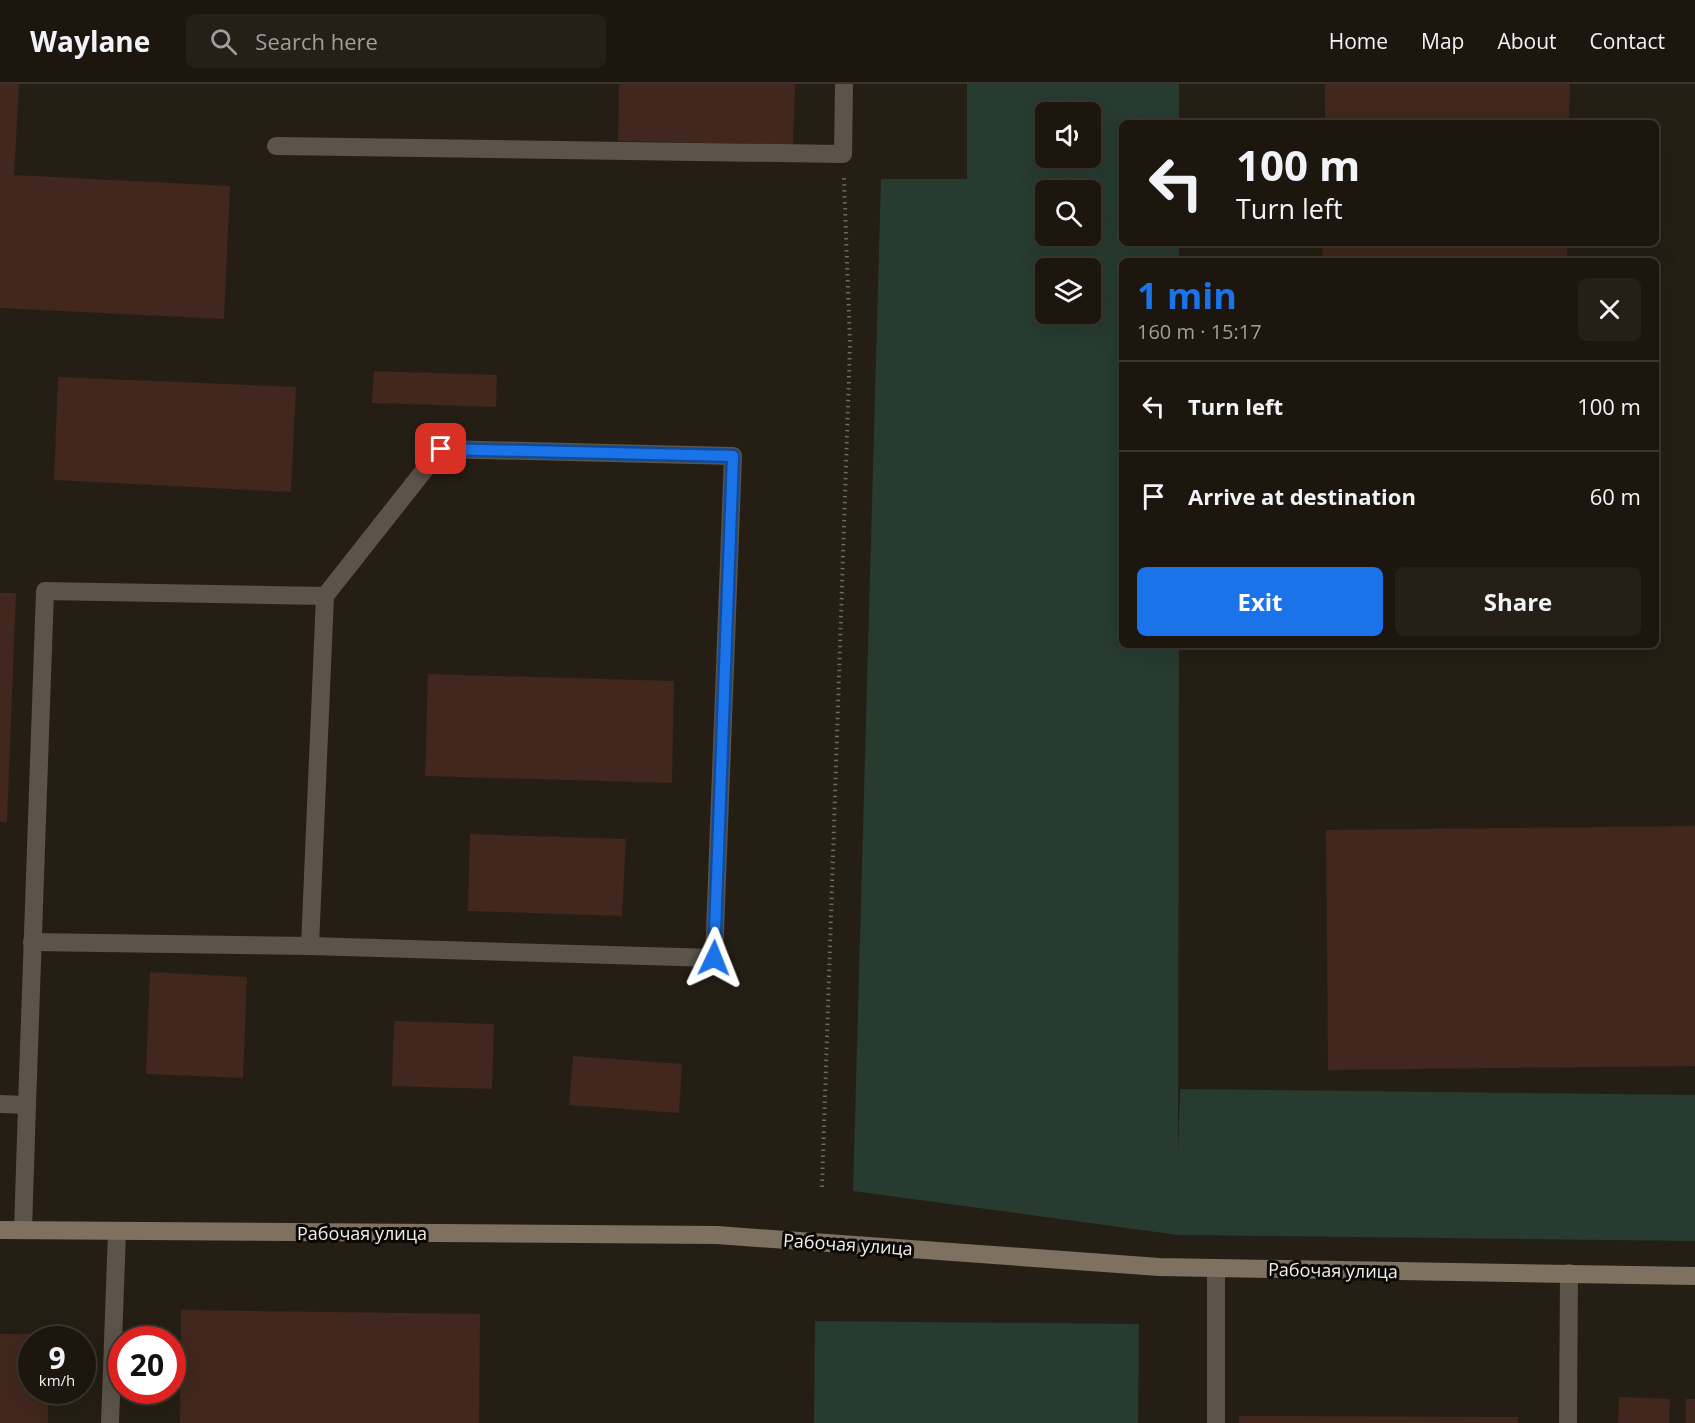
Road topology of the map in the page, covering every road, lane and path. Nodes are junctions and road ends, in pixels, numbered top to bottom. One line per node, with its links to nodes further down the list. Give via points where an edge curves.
1 (844, 84): 3 (lane)
2 (276, 146): 3 (lane)
3 (843, 154): 9 (path, via 850,345)
4 (325, 596): 5 (lane, via 45,591); 6 (lane); 6 (lane, via 441,449 733,456 714,958)
5 (32, 942): 6 (lane); 8 (lane)
6 (310, 946)
7 (0, 1104): 8 (lane)
8 (27, 1105): 11 (lane)
9 (822, 1187)
10 (0, 1230): 11 (main road, Рабочая улица)
11 (22, 1230): 12 (main road, Рабочая улица)
12 (117, 1232): 13 (main road, Рабочая улица, via 717,1235); 16 (lane)
13 (1216, 1268): 14 (main road, Рабочая улица); 17 (lane)
14 (1569, 1274): 15 (main road, Рабочая улица); 18 (lane)
15 (1695, 1276)
16 (110, 1423)
17 (1216, 1423)
18 (1568, 1423)

